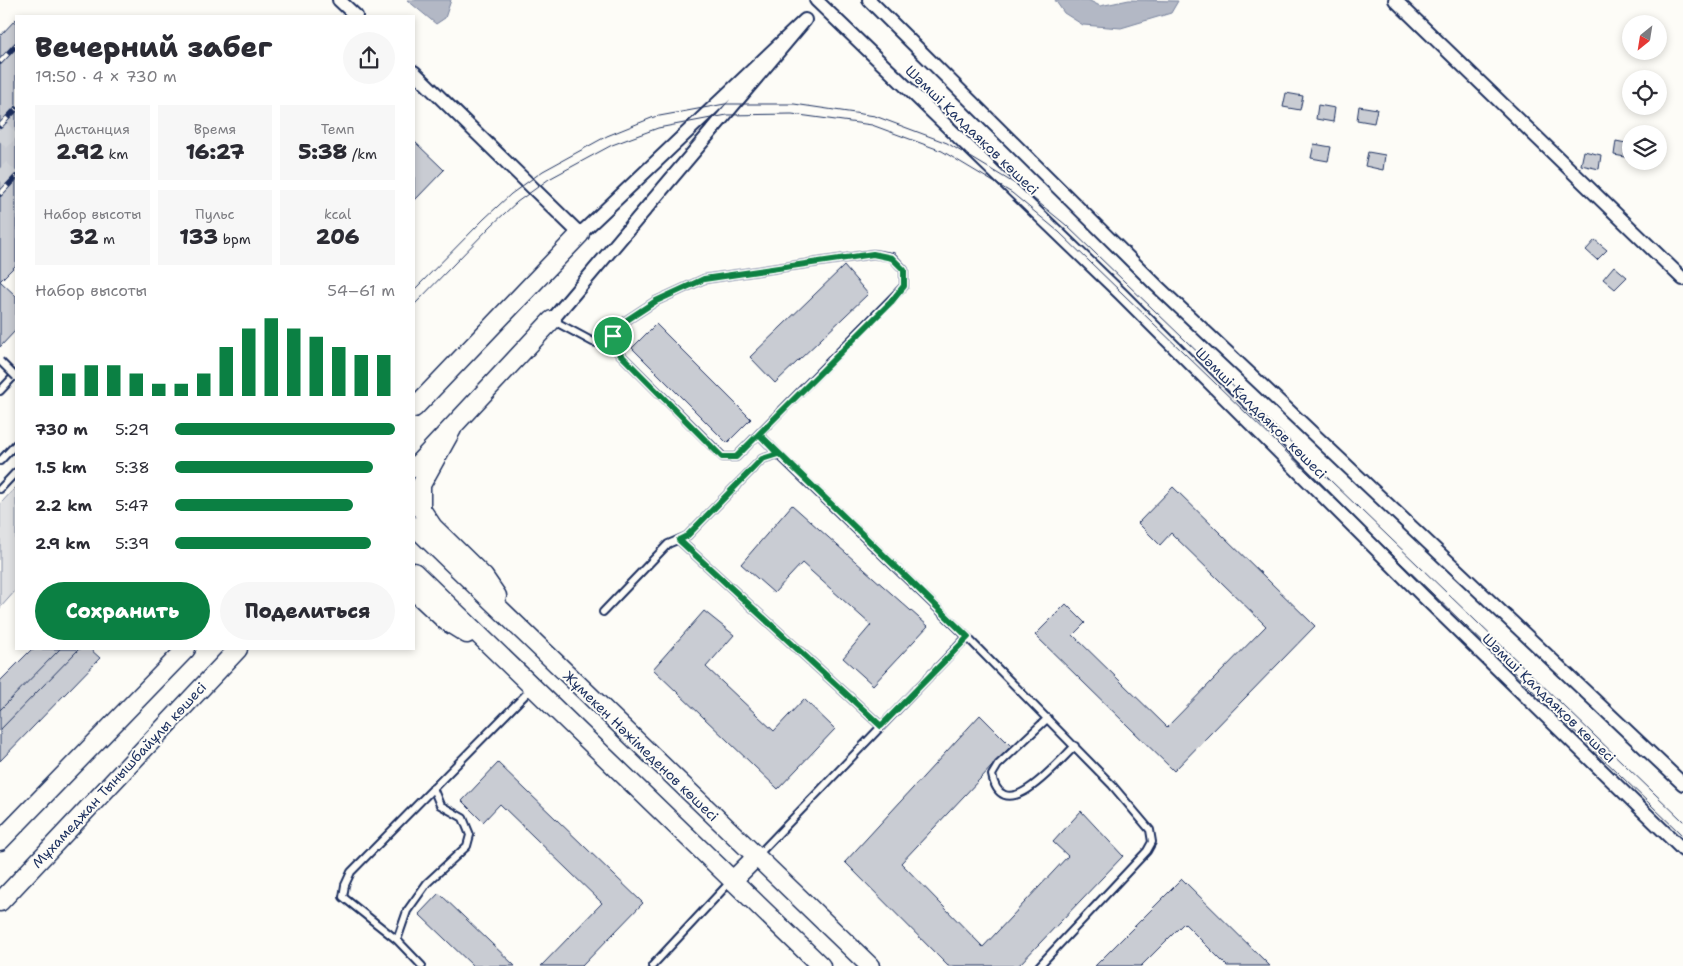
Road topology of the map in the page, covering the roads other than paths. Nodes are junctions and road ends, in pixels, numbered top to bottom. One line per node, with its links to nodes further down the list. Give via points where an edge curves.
1 (339, 0): 5 (street)
2 (814, 0): 6 (street); 44 (street, Шәмші Қалдаяқов көшесі, via 1120,293)
3 (870, 0): 41 (street, Шәмші Қалдаяқов көшесі, via 1157,286)
4 (1395, 0): 9 (street)
5 (355, 15)
6 (806, 20): 8 (street); 10 (street)
7 (415, 73): 8 (street)
8 (580, 234): 14 (street)
9 (1683, 279)
10 (552, 320): 11 (lane, via 593,342); 19 (street)
11 (612, 346): 20 (lane, via 722,457 736,457); 20 (lane, via 613,336 627,320 656,301 704,279 873,254 892,258 904,270 904,286)
12 (0, 361): 13 (lane, bridge)
13 (15, 375)
14 (446, 375): 17 (street); 18 (street)
15 (15, 377): 16 (lane)
16 (0, 391)
17 (415, 393)
18 (415, 407)
19 (452, 429): 24 (street); 32 (street, via 422,485 422,509 433,526 484,577)
20 (759, 434): 22 (lane)
21 (15, 445): 23 (lane)
22 (778, 454): 28 (lane, via 762,459 687,536); 33 (lane)
23 (0, 461)
24 (415, 467)
25 (15, 473): 26 (lane)
26 (0, 489)
27 (415, 527): 32 (street, Жұмекен Нәжімеденов көшесі)
28 (679, 540): 31 (lane, via 668,544); 39 (lane)
29 (415, 573): 36 (street)
30 (415, 592): 36 (street, via 446,621)
31 (603, 612)
32 (517, 626): 45 (street, Жұмекен Нәжімеденов көшесі)
33 (968, 637): 38 (lane); 39 (lane)
34 (185, 650): 43 (street)
35 (237, 650): 47 (street, Мұхамеджан Тынышбайұлы көшесі)
36 (495, 651): 37 (street)
37 (532, 688): 42 (lane); 46 (street)
38 (1048, 718): 40 (lane); 40 (lane, via 998,765 992,775 999,791 1008,797 1016,797 1027,791)
39 (881, 726): 45 (lane)
40 (1075, 746): 53 (lane, via 1150,830 1152,842 1147,852)
41 (1683, 784)
42 (433, 788): 48 (lane, via 440,805 463,818 470,835 467,846 427,882 407,911); 48 (lane, via 351,872 345,885 344,897)
43 (0, 841)
44 (1683, 850)
45 (756, 857): 46 (street); 52 (street, Жұмекен Нәжімеденов көшесі)
46 (732, 881): 50 (lane); 51 (street)
47 (0, 902)
48 (397, 940): 49 (lane)
49 (422, 966)
50 (652, 966)
51 (821, 966)
52 (870, 966)
53 (1039, 966)

